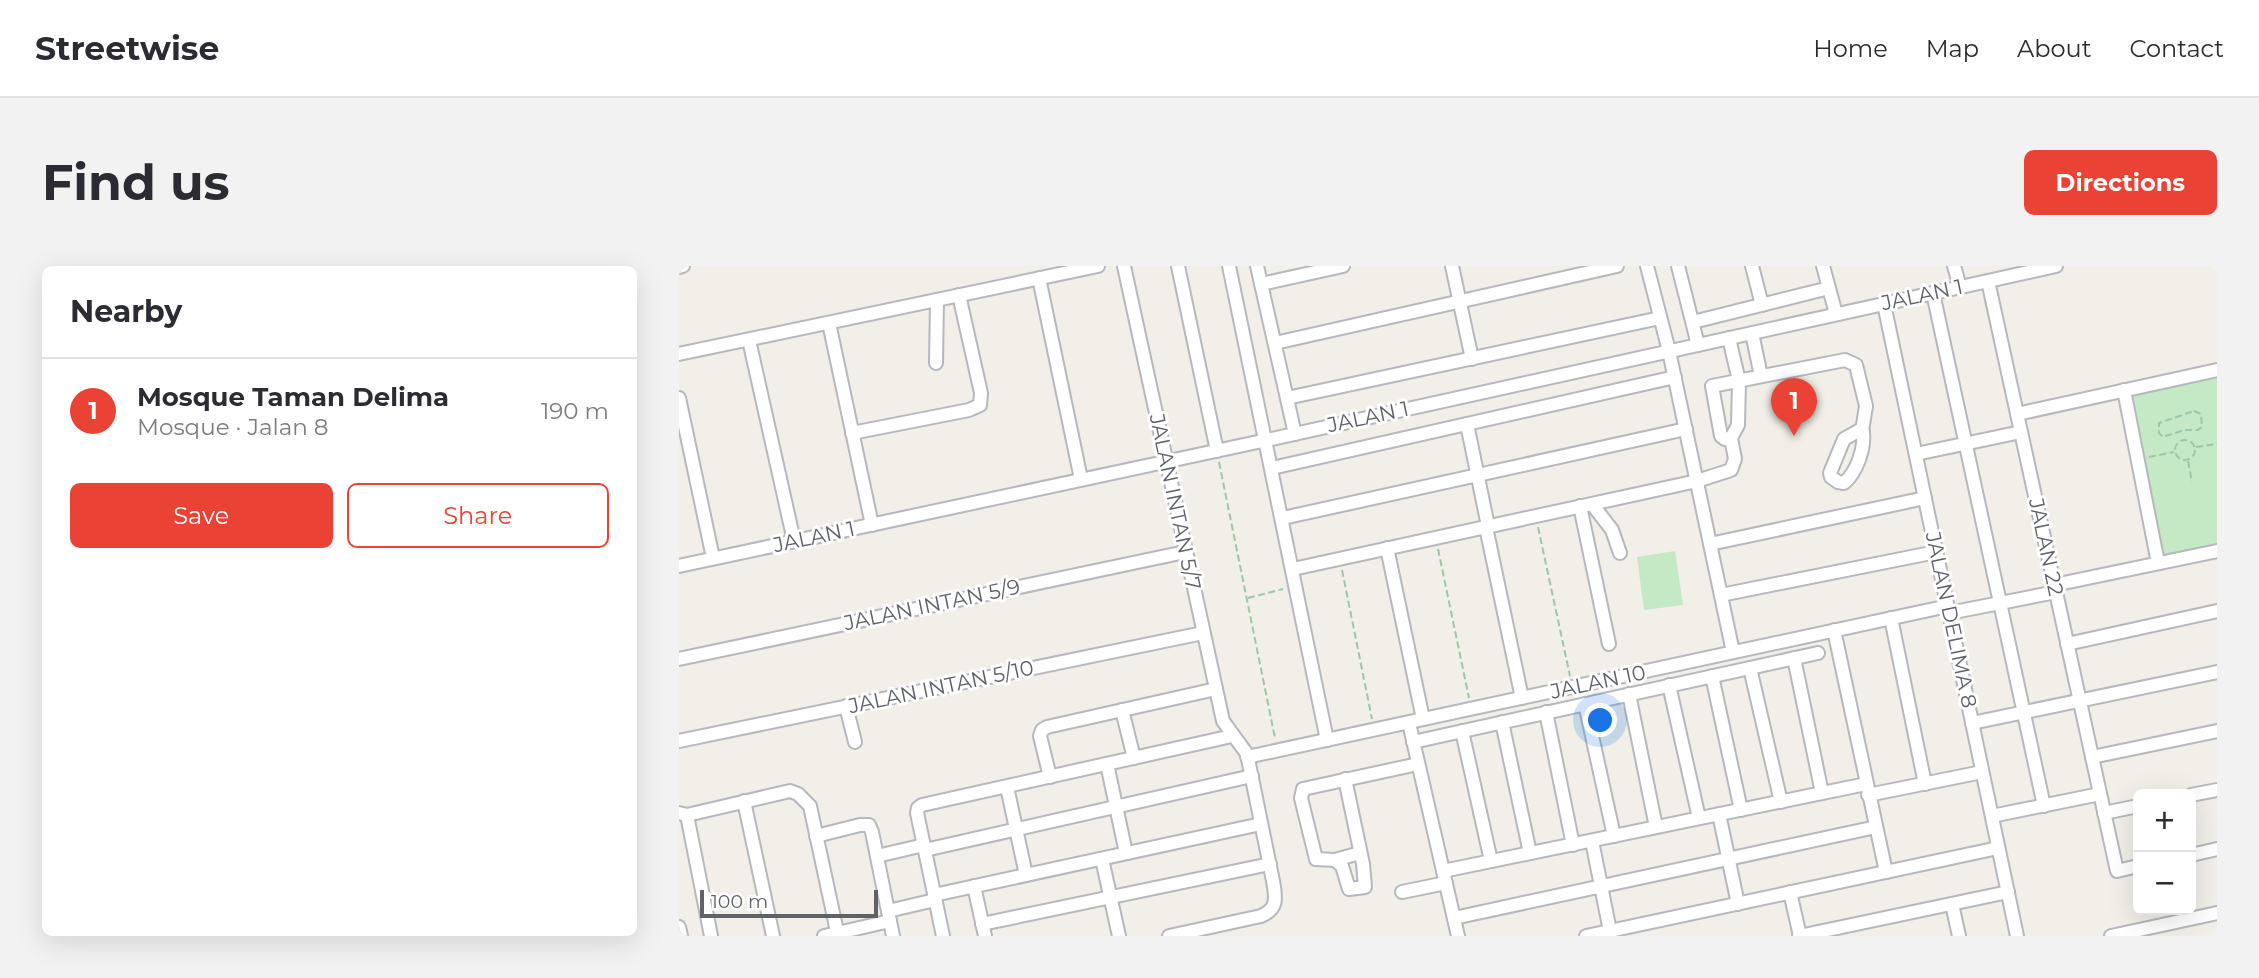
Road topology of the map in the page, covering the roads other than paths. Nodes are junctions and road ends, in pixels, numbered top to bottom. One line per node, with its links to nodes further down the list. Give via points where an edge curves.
1 (1098, 266): 15 (street)
2 (1124, 266): 58 (street, JALAN INTAN 5/7)
3 (1178, 266): 56 (street)
4 (1229, 266): 54 (street)
5 (1257, 266): 17 (street)
6 (1342, 266): 17 (street)
7 (1451, 266): 23 (street)
8 (1617, 266): 23 (street)
9 (1647, 266): 27 (street)
10 (1678, 266): 28 (street)
11 (1752, 266): 24 (street)
12 (1823, 266): 19 (street)
13 (1954, 266): 18 (street)
14 (2056, 266): 16 (street, JALAN 1)
15 (1039, 278): 21 (street); 61 (street)
16 (1988, 281): 18 (street, JALAN 1); 46 (street, JALAN 22)
17 (1261, 284): 33 (street)
18 (1960, 287): 20 (street, JALAN 1)
19 (1829, 288): 24 (street); 26 (street)
20 (1933, 293): 25 (street, JALAN 1); 55 (street)
21 (959, 295): 22 (street); 51 (street, via 980,405)
22 (937, 300): 29 (street); 38 (street)
23 (1460, 303): 33 (street); 37 (street)
24 (1762, 304): 28 (street)
25 (1884, 304): 26 (street, JALAN 1); 57 (street, JALAN DELIMA 8)
26 (1836, 314): 30 (street, JALAN 1)
27 (1660, 318): 35 (street); 37 (street)
28 (1693, 322): 34 (street)
29 (829, 323): 32 (street); 51 (street)
30 (1752, 333): 31 (street, JALAN 1); 40 (street)
31 (1729, 338): 34 (street, JALAN 1); 42 (street)
32 (749, 340): 36 (street); 68 (street)
33 (1275, 343): 45 (street)
34 (1699, 345): 35 (street, JALAN 1)
35 (1669, 351): 41 (street); 52 (street, JALAN 1)
36 (679, 354)
37 (1472, 359): 45 (street)
38 (936, 363)
39 (2217, 370): 43 (street)
40 (1761, 376): 42 (street); 49 (street, via 1851,362 1856,365 1866,406)
41 (1675, 377): 47 (street, JALAN 1); 48 (street)
42 (1739, 381): 53 (street, via 1738,425); 53 (street, via 1711,389 1721,436)
43 (2124, 390): 46 (street); 76 (street)
44 (679, 398): 75 (street)
45 (1287, 398): 52 (street)
46 (2017, 414): 50 (street, JALAN 22)
47 (1467, 424): 59 (street, JALAN 1); 60 (street)
48 (1686, 429): 60 (street); 62 (street)
49 (1862, 431)
50 (2021, 432): 55 (street); 79 (street, JALAN 22)
51 (852, 433): 66 (street)
52 (1295, 434): 54 (street, JALAN 1)
53 (1731, 438): 62 (street, via 1735,459 1731,470)
54 (1267, 440): 56 (street, JALAN 1); 59 (street)
55 (1966, 443): 57 (street); 81 (street)
56 (1217, 451): 58 (street, JALAN 1)
57 (1916, 454): 63 (street, JALAN DELIMA 8)
58 (1166, 461): 61 (street, JALAN 1); 72 (street, JALAN INTAN 5/7)
59 (1272, 468): 65 (street)
60 (1477, 475): 65 (street); 67 (street)
61 (1081, 480): 66 (street, JALAN 1)
62 (1697, 481): 64 (street); 69 (street)
63 (1925, 498): 69 (street); 73 (street, JALAN DELIMA 8)
64 (1586, 505): 67 (street); 74 (street, via 1612,530); 87 (street)
65 (1283, 518): 78 (street)
66 (872, 525): 68 (street, JALAN 1)
67 (1487, 526): 70 (street); 99 (street)
68 (795, 541): 75 (street, JALAN 1)
69 (1710, 544): 80 (street)
70 (1387, 548): 78 (street); 106 (street)
71 (2217, 551): 76 (street, JALAN 10)
72 (1185, 552): 86 (street, JALAN INTAN 5/7); 92 (street, JALAN INTAN 5/9)
73 (1936, 552): 80 (street); 82 (street, JALAN DELIMA 8)
74 (1620, 553)
75 (713, 558): 77 (street, JALAN 1)
76 (2158, 564): 79 (street, JALAN 10)
77 (679, 566)
78 (1293, 569): 113 (street)
79 (2055, 588): 81 (street, JALAN 10); 88 (street, JALAN 22)
80 (1721, 595): 89 (street)
81 (2000, 603): 82 (street, JALAN 10); 105 (street)
82 (1948, 610): 84 (street, JALAN 10); 109 (street, JALAN DELIMA 8)
83 (2217, 611): 88 (street)
84 (1891, 618): 85 (street, JALAN 10); 126 (street)
85 (1834, 630): 89 (street, JALAN 10); 128 (street)
86 (1203, 633): 97 (street, JALAN INTAN 5/7); 102 (street, JALAN INTAN 5/10)
87 (1609, 644)
88 (2067, 644): 100 (street, JALAN 22)
89 (1733, 652): 99 (street, JALAN 10)
90 (1818, 653): 91 (street)
91 (1794, 658): 93 (street); 130 (street)
92 (679, 659)
93 (1750, 668): 95 (street); 134 (street)
94 (2217, 672): 100 (street)
95 (1712, 676): 96 (street); 138 (street)
96 (1669, 685): 98 (street); 143 (street)
97 (1216, 690): 103 (street); 112 (street, JALAN INTAN 5/7, via 1223,721)
98 (1629, 694): 101 (street); 145 (street)
99 (1522, 698): 106 (street, JALAN 10)
100 (2080, 701): 105 (street); 118 (street, JALAN 22)
101 (1585, 704): 104 (street); 149 (street)
102 (846, 706): 114 (street, JALAN INTAN 5/10); 116 (street)
103 (1122, 710): 119 (street); 124 (street, via 1042,730)
104 (1546, 712): 107 (street); 151 (street)
105 (2024, 712): 109 (street); 135 (street)
106 (1423, 719): 108 (street, JALAN 10)
107 (1502, 722): 110 (street); 157 (street)
108 (1409, 723): 113 (street, JALAN 10); 115 (street)
109 (1972, 723): 122 (street, JALAN DELIMA 8)
110 (1462, 731): 115 (street); 163 (street)
111 (2217, 731): 118 (street)
112 (1232, 736): 117 (street, JALAN INTAN 5/7); 119 (street)
113 (1327, 740): 117 (street, JALAN 10)
114 (679, 741)
115 (1413, 741): 121 (street)
116 (855, 742)
117 (1247, 757): 123 (street)
118 (2092, 757): 131 (street, JALAN 22)
119 (1135, 758): 120 (street)
120 (1107, 764): 124 (street); 136 (street)
121 (1418, 764): 125 (street); 168 (street)
122 (1982, 772): 126 (street); 142 (street, JALAN DELIMA 8)
123 (1252, 776): 136 (street); 144 (street)
124 (1050, 777): 127 (street)
125 (1345, 779): 156 (street); 162 (street, via 1305,787 1301,792 1315,857)
126 (1925, 784): 128 (street)
127 (1007, 787): 147 (street); 152 (street, via 922,804 918,808)
128 (1867, 790): 130 (street); 146 (street)
129 (2217, 790): 132 (street)
130 (1822, 793): 134 (street)
131 (2100, 794): 135 (street); 139 (street, JALAN 22)
132 (2196, 794)
133 (744, 801): 140 (street); 148 (street, via 789,791 798,794 810,806); 189 (street)
134 (1781, 802): 138 (street)
135 (2044, 806): 142 (street)
136 (1116, 807): 147 (street); 155 (street)
137 (2133, 807): 139 (street)
138 (1741, 810): 141 (street)
139 (2104, 813): 165 (street, JALAN 22, via 2117,871)
140 (683, 814): 188 (street)
141 (1719, 814): 143 (street); 161 (street)
142 (1992, 816): 153 (street, JALAN DELIMA 8)
143 (1699, 818): 145 (street)
144 (1261, 824): 155 (street); 164 (street)
145 (1656, 827): 149 (street)
146 (1876, 827): 161 (street); 166 (street)
147 (1016, 830): 152 (street); 167 (street)
148 (816, 836): 159 (street, via 869,825); 186 (street)
149 (1613, 836): 150 (street)
150 (1592, 841): 151 (street); 170 (street)
151 (1573, 845): 157 (street)
152 (924, 848): 159 (street); 175 (street)
153 (1999, 848): 166 (street); 173 (street, JALAN DELIMA 8)
154 (2217, 849): 158 (street)
155 (1126, 853): 160 (street)
156 (1360, 853): 162 (street); 162 (street, via 1366,884 1362,889 1349,890 1342,866)
157 (1530, 853): 163 (street)
158 (2196, 854)
159 (877, 856): 179 (street)
160 (1102, 859): 167 (street); 174 (street)
161 (1728, 859): 170 (street); 176 (street)
162 (1335, 860)
163 (1491, 861): 168 (street)
164 (1270, 864): 174 (street); 181 (street, via 1275,906 1261,916)
165 (2133, 867)
166 (1886, 872): 172 (street)
167 (1026, 875): 169 (street)
168 (1444, 877): 171 (street); 180 (street)
169 (974, 886): 175 (street); 183 (street)
170 (1602, 887): 180 (street); 185 (street)
171 (1402, 892)
172 (1790, 892): 176 (street); 197 (street)
173 (2008, 892): 177 (street); 199 (street, JALAN DELIMA 8)
174 (1110, 897): 183 (street); 192 (street)
175 (935, 898): 179 (street); 191 (street)
176 (1738, 904): 184 (street)
177 (1952, 904): 197 (street); 198 (street)
178 (2217, 913): 200 (street)
179 (889, 916): 186 (street); 190 (street)
180 (1454, 918): 195 (street)
181 (1231, 922): 193 (street); 194 (street)
182 (679, 927): 187 (street)
183 (984, 930)
184 (1643, 930): 185 (street)
185 (1610, 931): 196 (street)
186 (833, 935)
187 (681, 936)
188 (711, 936)
189 (773, 936)
190 (893, 936)
191 (943, 936)
192 (1118, 936)
193 (1169, 936)
194 (1234, 936)
195 (1458, 936)
196 (1585, 936)
197 (1799, 936)
198 (1959, 936)
199 (2017, 936)
200 (2111, 936)

